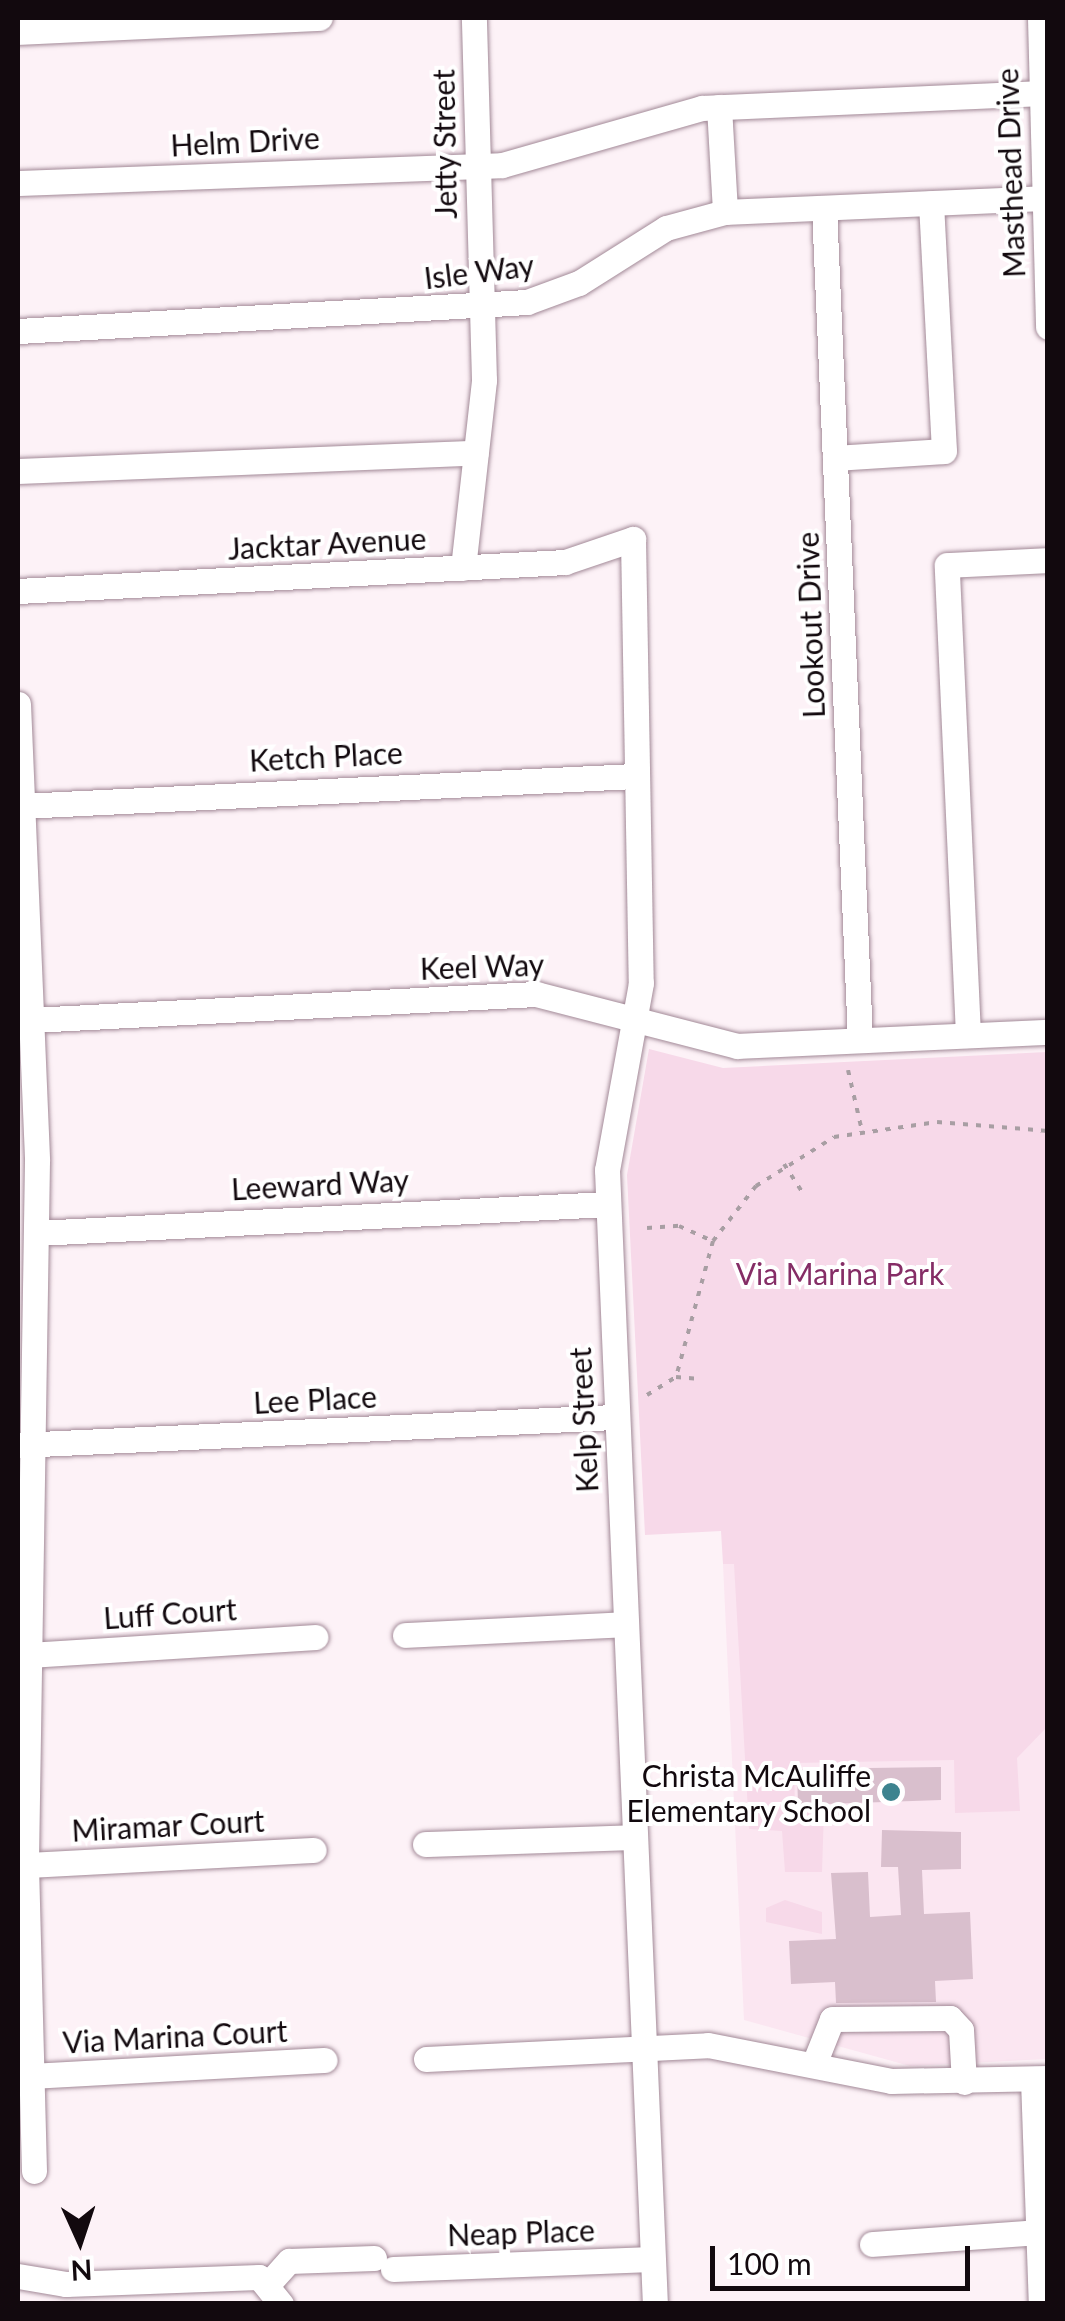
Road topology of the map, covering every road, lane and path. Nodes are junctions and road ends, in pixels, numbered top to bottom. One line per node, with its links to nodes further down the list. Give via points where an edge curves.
1 (320, 18): 4 (street)
2 (474, 18): 7 (street, Jetty Street)
3 (1040, 18): 5 (street, Masthead Drive)
4 (18, 32)
5 (1042, 93): 6 (street, Helm Drive); 9 (street, Masthead Drive)
6 (719, 107): 7 (street, Helm Drive, via 654,118 544,156); 12 (street)
7 (475, 163): 8 (street, Helm Drive); 13 (street, Jetty Street)
8 (18, 183)
9 (1044, 199): 10 (street, Isle Way); 14 (street, Masthead Drive)
10 (931, 203): 11 (street, Isle Way); 17 (street, via 944,451)
11 (824, 208): 12 (street, Isle Way); 17 (street, Lookout Drive)
12 (724, 212): 13 (street, Isle Way, via 666,228 554,294)
13 (480, 308): 15 (street, Isle Way); 16 (street, Jetty Street)
14 (1048, 326)
15 (18, 331)
16 (476, 453): 18 (street); 21 (street, Jetty Street)
17 (835, 458): 30 (street, Lookout Drive)
18 (18, 470)
19 (633, 539): 21 (street, Jacktar Avenue, via 585,560); 24 (street, Kelp Street)
20 (1048, 560): 29 (street, via 948,565)
21 (463, 568): 22 (street, Jacktar Avenue)
22 (18, 591)
23 (18, 704): 25 (street)
24 (634, 776): 25 (street, Ketch Place); 27 (street, Kelp Street)
25 (21, 806): 26 (street)
26 (30, 1020): 27 (street, Keel Way, via 536,994 602,1006); 38 (street)
27 (636, 1026): 30 (street, Keel Way, via 737,1046); 36 (street, Kelp Street, via 610,1126)
28 (1048, 1032): 29 (street, Keel Way)
29 (968, 1035): 30 (street, Keel Way)
30 (860, 1040)
31 (848, 1070): 32 (path)
32 (862, 1130): 33 (path, via 938,1122); 34 (path)
33 (1048, 1131)
34 (784, 1164): 35 (path); 39 (path)
35 (803, 1193)
36 (607, 1204): 38 (street, Leeward Way); 43 (street, Kelp Street)
37 (647, 1228): 39 (path, via 679,1226)
38 (37, 1233): 44 (street)
39 (713, 1241): 40 (path)
40 (676, 1377): 41 (path); 42 (path)
41 (700, 1379)
42 (647, 1395)
43 (615, 1417): 44 (street, Lee Place); 45 (street, Kelp Street)
44 (26, 1445): 48 (street)
45 (626, 1624): 46 (street); 49 (street, Kelp Street)
46 (405, 1635)
47 (315, 1637): 48 (street, Luff Court)
48 (29, 1655): 52 (street)
49 (635, 1836): 50 (street); 53 (street, Kelp Street)
50 (425, 1844)
51 (314, 1850): 52 (street, Miramar Court)
52 (26, 1865): 57 (street)
53 (643, 2046): 54 (street); 56 (street, via 752,2050); 63 (street, Kelp Street)
54 (426, 2059)
55 (325, 2060): 57 (street, Via Marina Court)
56 (814, 2064): 59 (street, via 892,2081); 59 (street, via 832,2019 950,2018 962,2030)
57 (28, 2076): 60 (street)
58 (1040, 2078): 59 (street); 61 (street)
59 (964, 2082)
60 (34, 2170)
61 (1038, 2232): 62 (street); 67 (street)
62 (872, 2244)
63 (652, 2260): 65 (street, Neap Place, via 288,2262); 66 (street, Kelp Street)
64 (30, 2287): 65 (street)
65 (275, 2293)
66 (654, 2304)
67 (1041, 2304)

